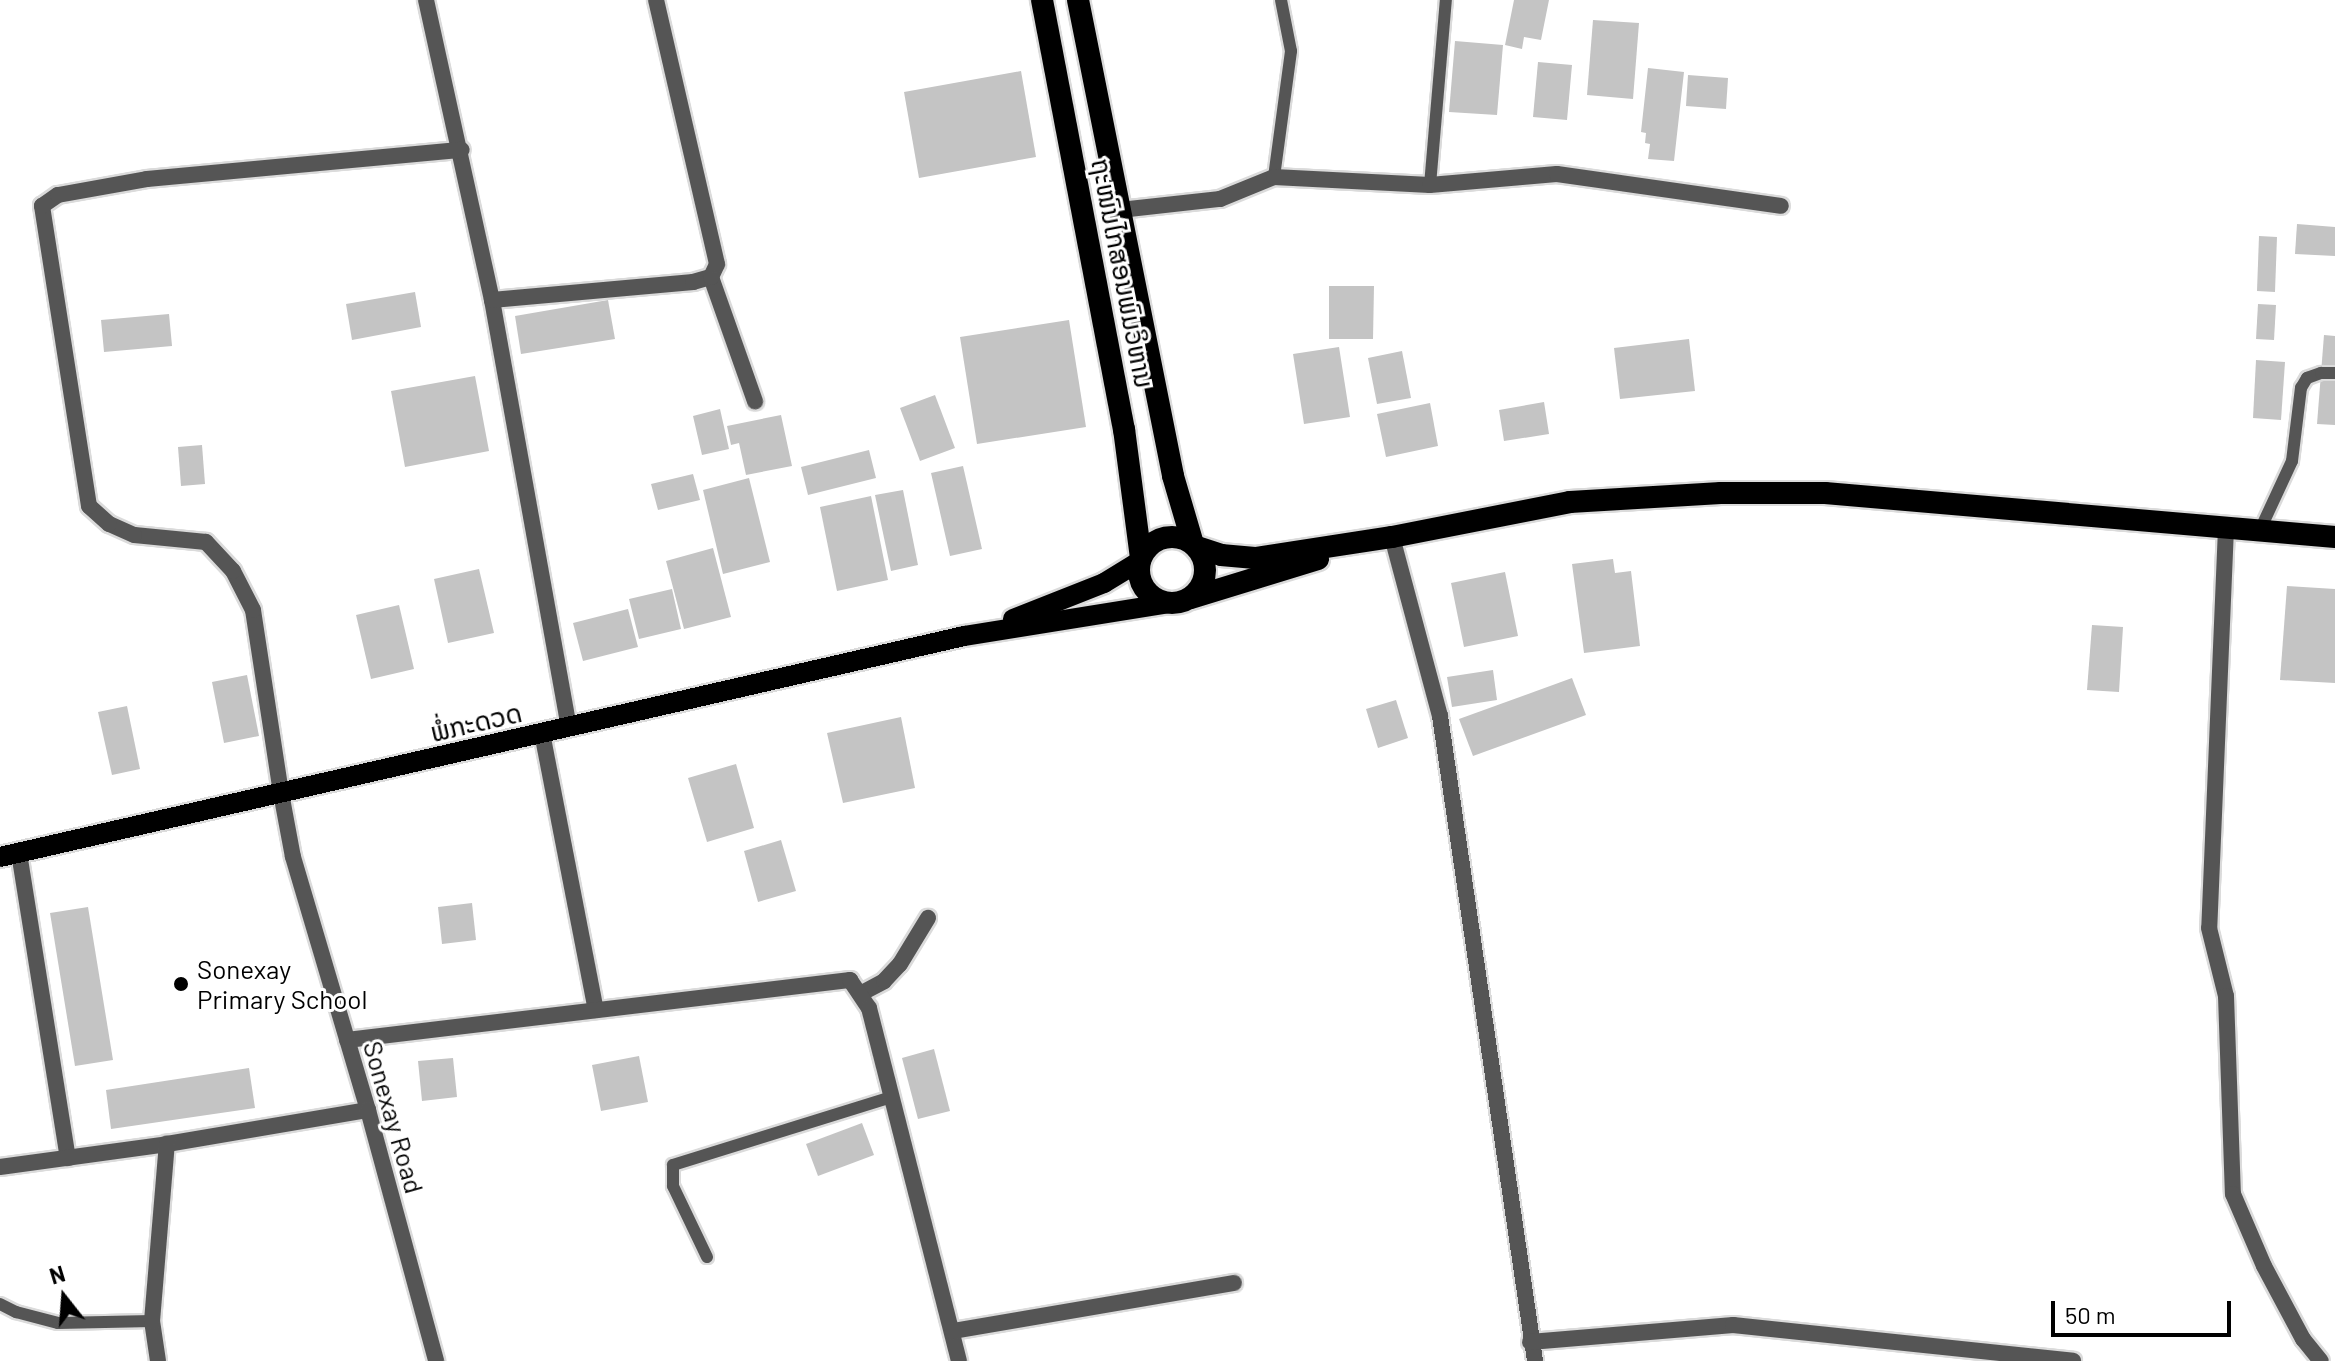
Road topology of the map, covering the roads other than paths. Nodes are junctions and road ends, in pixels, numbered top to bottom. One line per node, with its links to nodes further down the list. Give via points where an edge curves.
1 (426, 0): 7 (street)
2 (656, 0): 12 (street, via 717,264)
3 (1042, 0): 21 (highway, ຖະໜົນໄກສອນພົມວິຫານ, via 1124,429)
4 (1078, 0): 11 (highway, ຖະໜົນໄກສອນພົມວິຫານ)
5 (1281, 0): 8 (lane, via 1291,51)
6 (1446, 0): 9 (lane)
7 (462, 150): 13 (street); 26 (street, Sonexay Road, via 147,179 58,195 42,206 89,506 109,524 134,535 206,542 233,571 253,610)
8 (1274, 177): 9 (street); 11 (street, via 1220,199)
9 (1430, 185): 10 (street, via 1557,174)
10 (1781, 206)
11 (1120, 210): 20 (highway, ຖະໜົນໄກສອນພົມວິຫານ, via 1173,476)
12 (711, 277): 13 (street); 15 (street)
13 (492, 300): 24 (street)
14 (2335, 373): 17 (lane, via 2307,378 2301,388 2292,461)
15 (755, 401)
16 (2226, 528): 17 (highway); 18 (highway, via 1825,493 1721,493 1570,502); 48 (street, via 2209,928 2226,996 2233,1194 2264,1266 2303,1339)
17 (2260, 530): 19 (highway)
18 (1392, 537): 20 (highway, via 1255,558 1221,555); 22 (highway); 42 (street, via 1440,716)
19 (2335, 537)
20 (1195, 545): 21 (highway, via 1174,536 1164,538 1146,549); 22 (highway, via 1206,574 1203,583)
21 (1141, 559): 22 (highway, via 1141,581 1152,597); 23 (main road, via 1061,602)
22 (1181, 600): 23 (main road)
23 (964, 636): 24 (main road, ພໍ່ກະດວດ)
24 (569, 727): 25 (main road, ພໍ່ກະດວດ)
25 (542, 733): 26 (main road, ພໍ່ກະດວດ); 30 (street)
26 (281, 793): 27 (main road, ພໍ່ກະດວດ); 31 (street, Sonexay Road, via 293,857)
27 (10, 855): 35 (street)
28 (928, 918): 29 (street, via 900,964)
29 (860, 994): 30 (street, via 850,980 839,979); 32 (street, via 869,1008)
30 (596, 1010): 31 (street)
31 (347, 1040): 33 (street, Sonexay Road)
32 (891, 1097): 37 (lane, via 673,1165 673,1186); 41 (street)
33 (368, 1110): 34 (street); 44 (street, Sonexay Road)
34 (167, 1144): 35 (street); 40 (street)
35 (68, 1158): 36 (street)
36 (0, 1167)
37 (707, 1257)
38 (1234, 1283): 41 (street)
39 (0, 1304): 40 (lane, via 58,1323)
40 (152, 1321): 43 (street)
41 (953, 1331): 45 (street)
42 (1530, 1342): 46 (street); 47 (street, via 1733,1325)
43 (158, 1361)
44 (436, 1361)
45 (959, 1361)
46 (1535, 1361)
47 (2073, 1361)
48 (2321, 1361)

